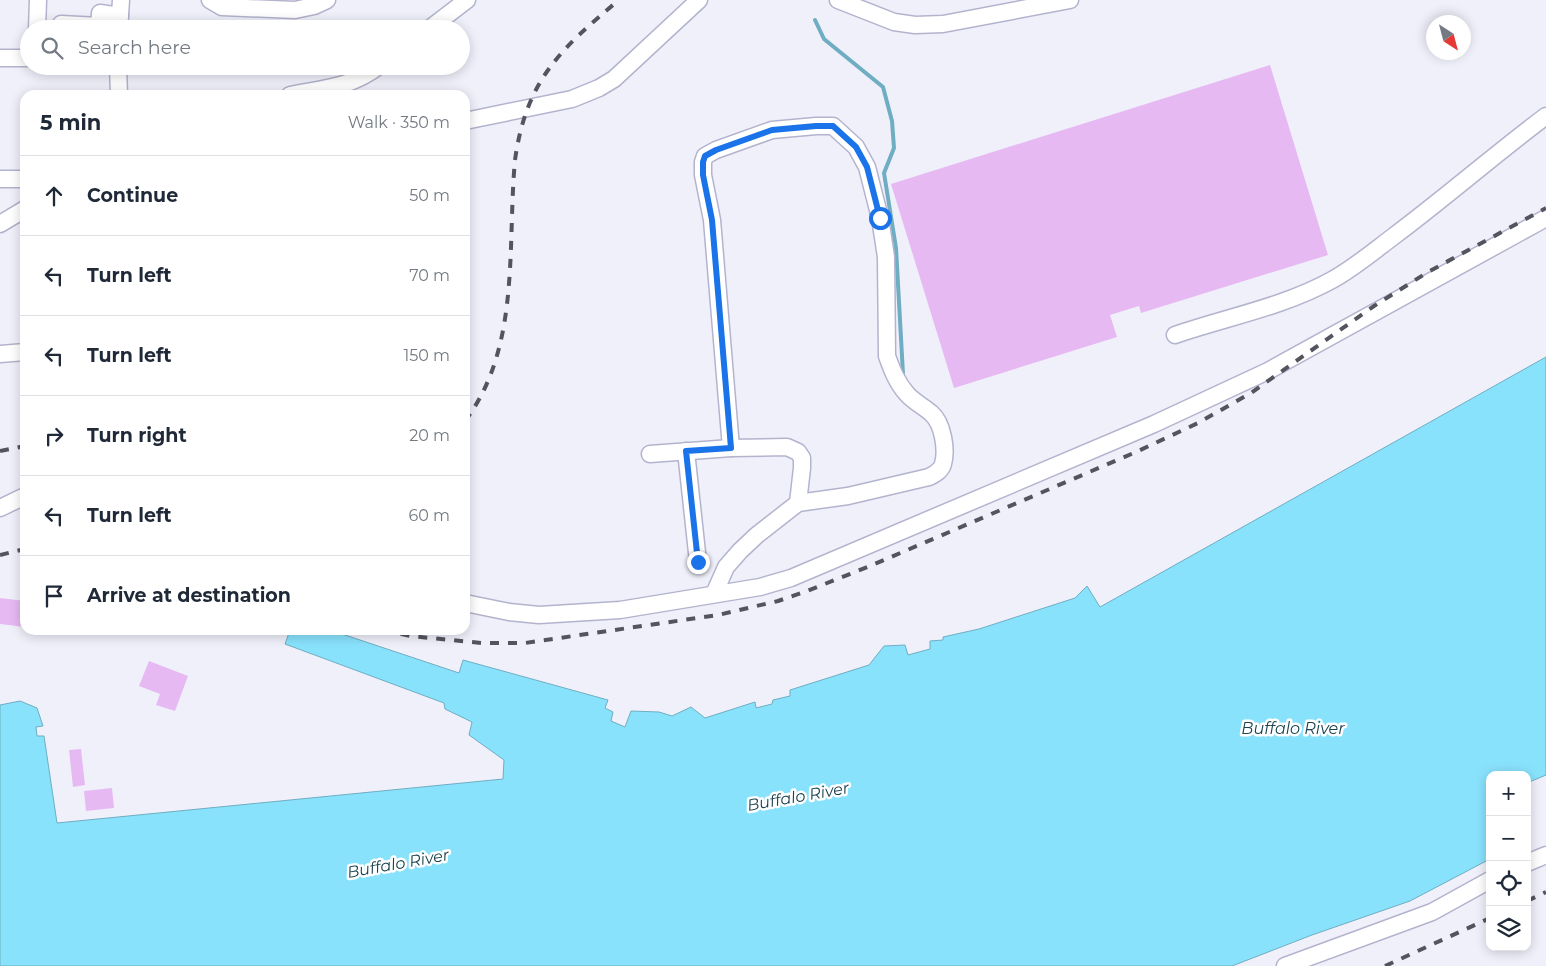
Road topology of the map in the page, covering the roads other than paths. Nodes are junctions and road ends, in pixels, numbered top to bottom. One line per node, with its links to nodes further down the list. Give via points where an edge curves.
1 (38, 0): 10 (street)
2 (210, 0): 3 (street, via 222,7 295,10)
3 (327, 0)
4 (467, 0): 12 (street)
5 (699, 0): 20 (street, via 620,73 599,88 572,99)
6 (838, 0): 7 (street, via 894,22 914,25 943,24)
7 (1070, 0)
8 (120, 15): 9 (street)
9 (99, 17): 11 (street)
10 (37, 20)
11 (83, 20)
12 (441, 20)
13 (0, 58): 14 (street)
14 (20, 58)
15 (119, 75): 17 (street)
16 (367, 75): 18 (street, via 346,84)
17 (121, 90)
18 (315, 90)
19 (1546, 116): 26 (street, via 1421,216 1332,280 1243,315)
20 (470, 120)
21 (0, 179): 22 (street)
22 (20, 179)
23 (20, 212): 25 (street)
24 (1546, 218): 36 (street, via 1268,370 1154,424 791,578 760,587)
25 (0, 224)
26 (1175, 335)
27 (20, 352): 28 (street)
28 (0, 354)
29 (731, 448): 30 (street); 33 (street, via 787,447 798,452 802,468); 33 (street, via 703,162 705,156 716,150 772,130 833,126 856,147 867,167 886,257 887,356 899,383 939,424 943,437 943,466 929,477 848,496)
30 (686, 451): 31 (street); 35 (street)
31 (650, 454)
32 (20, 498): 34 (street)
33 (798, 503): 36 (street, via 740,551 726,567)
34 (0, 508)
35 (698, 562)
36 (714, 594): 37 (street, via 620,610 539,615)
37 (470, 604)
38 (1546, 855): 39 (street)
39 (1531, 861)
40 (1486, 882): 41 (street, via 1432,912)
41 (1285, 966)

